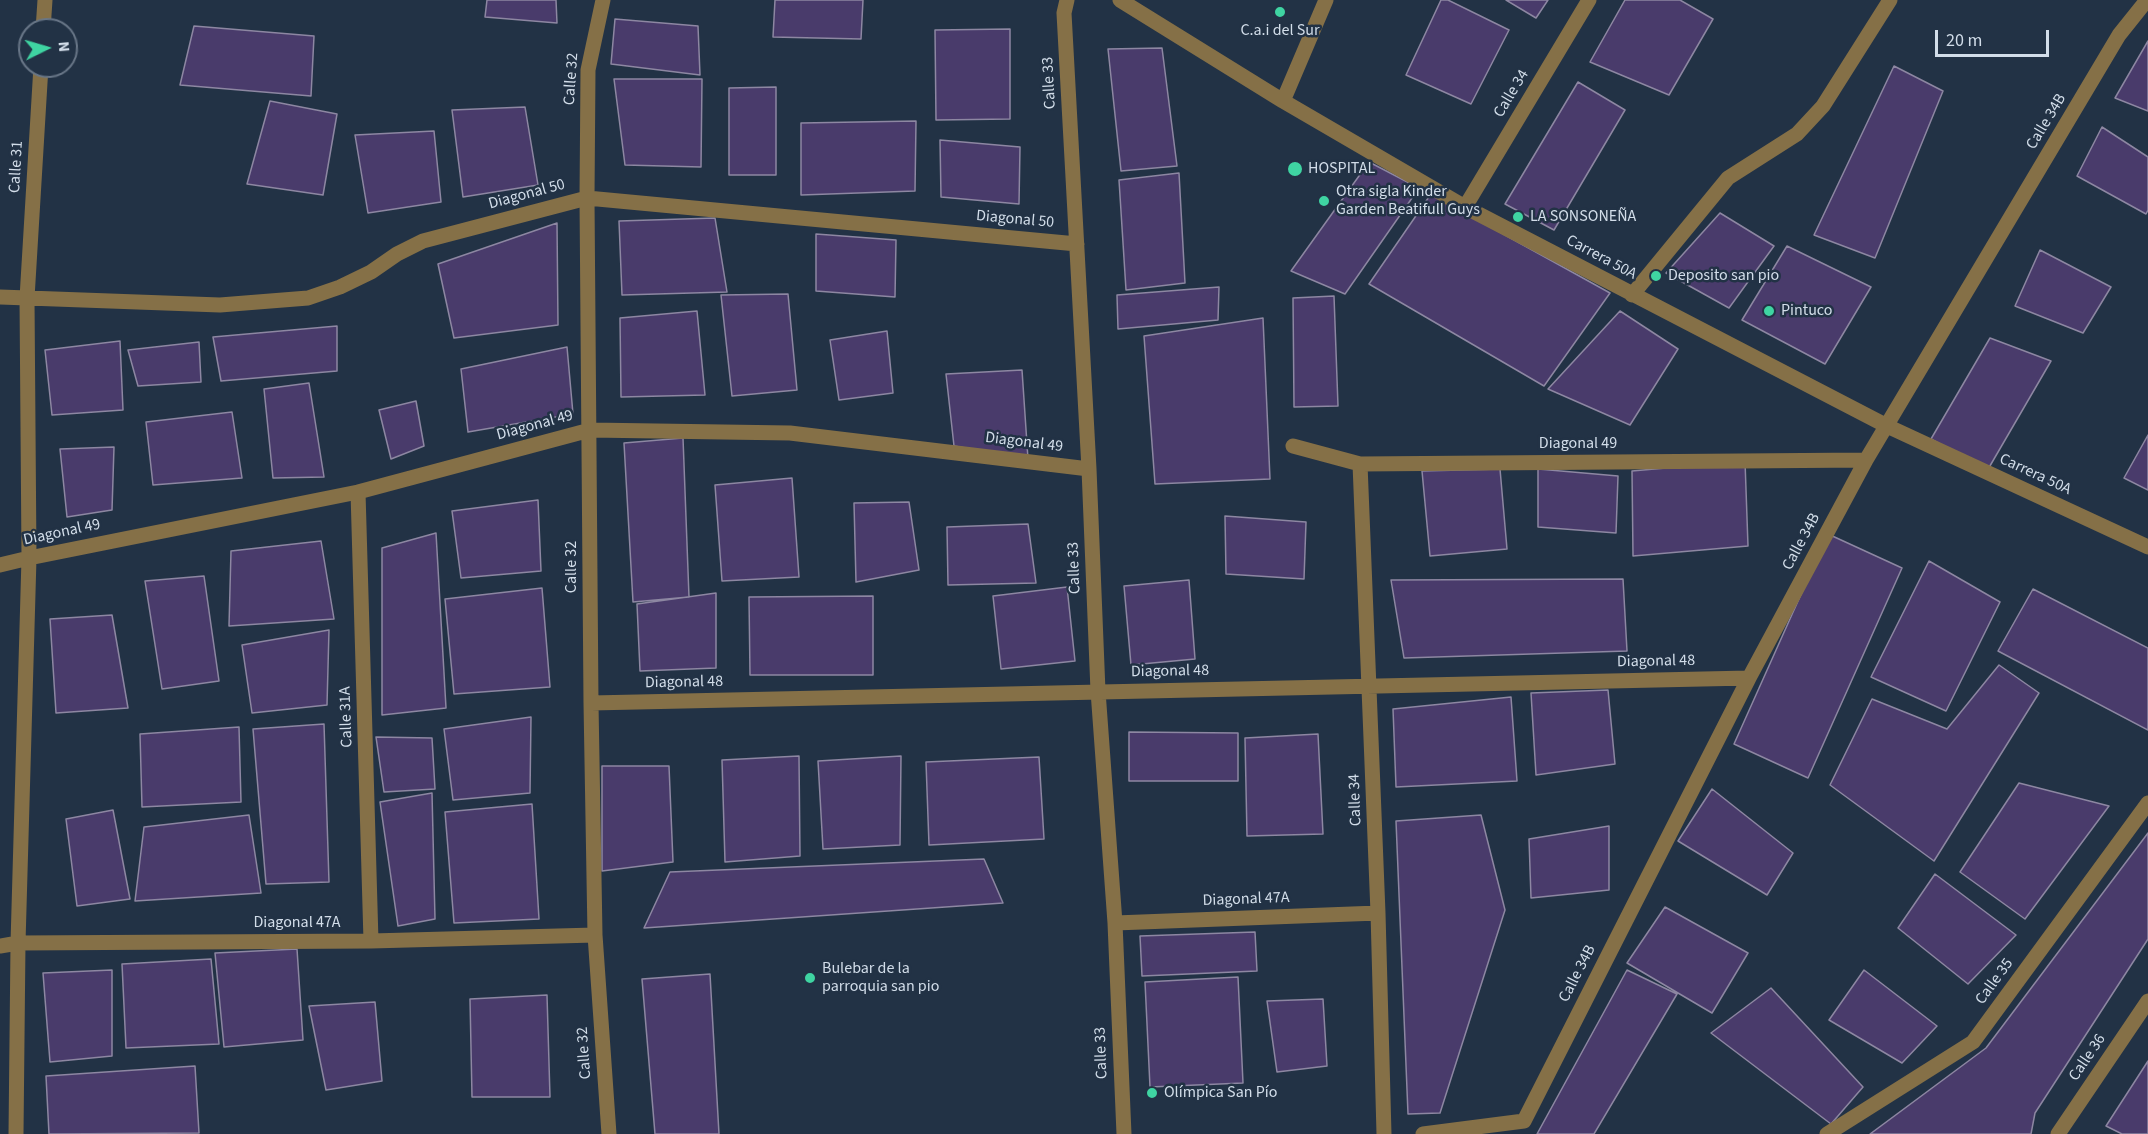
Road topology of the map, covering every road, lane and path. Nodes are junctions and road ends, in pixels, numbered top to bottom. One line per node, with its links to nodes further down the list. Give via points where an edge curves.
1 (45, 0): 9 (street)
2 (603, 0): 12 (street, Calle 32, via 588,70)
3 (1067, 0): 14 (street, Calle 33, via 1064,13)
4 (1120, 0): 11 (street, Carrera 50A)
5 (1326, 0): 11 (street)
6 (1589, 0): 13 (street, Calle 34)
7 (1890, 0): 15 (street, via 1823,106 1797,134 1728,178)
8 (2147, 0): 18 (street, Calle 34B, via 2119,35)
9 (44, 18)
10 (40, 78): 17 (street, Calle 31)
11 (1283, 101): 13 (street, Carrera 50A)
12 (587, 198): 14 (street, Diagonal 50); 17 (street, Diagonal 50, via 423,241 361,277 308,298 220,305); 19 (street, Calle 32)
13 (1465, 207): 15 (street, Carrera 50A)
14 (1077, 244): 23 (street, Calle 33)
15 (1632, 295): 18 (street, Carrera 50A)
16 (0, 297): 17 (street, Diagonal 50)
17 (27, 298): 26 (street, Calle 31)
18 (1887, 426): 21 (street, Calle 34B); 25 (street, Carrera 50A)
19 (590, 430): 23 (street, Diagonal 49, via 790,433); 24 (street, Diagonal 49); 31 (street, Calle 32)
20 (1293, 446): 22 (street, Diagonal 49)
21 (1866, 460): 22 (street, Diagonal 49); 28 (street, Calle 34B)
22 (1360, 464): 29 (street, Calle 34)
23 (1089, 469): 30 (street, Calle 33)
24 (358, 492): 26 (street, Diagonal 49); 36 (street, Calle 31A)
25 (2148, 547)
26 (29, 558): 27 (street, Diagonal 49); 37 (street, Calle 31)
27 (0, 565)
28 (1749, 678): 29 (street, Diagonal 48); 44 (street, Calle 34B, via 1524,1121)
29 (1370, 686): 30 (street, Diagonal 48); 33 (street, Calle 34)
30 (1098, 691): 31 (street, Diagonal 48); 34 (street, Calle 33)
31 (591, 703): 35 (street, Calle 32)
32 (2148, 803): 45 (street, Calle 35, via 1973,1042)
33 (1378, 912): 34 (street, Diagonal 47A); 43 (street, Calle 34)
34 (1115, 923): 42 (street, Calle 33)
35 (595, 935): 36 (street, Diagonal 47A); 41 (street, Calle 32)
36 (371, 941): 37 (street, Diagonal 47A)
37 (18, 943): 38 (street, Diagonal 47A); 40 (street, Calle 31)
38 (0, 946)
39 (2148, 1001): 46 (street, Calle 36)
40 (16, 1134)
41 (609, 1134)
42 (1124, 1134)
43 (1384, 1134)
44 (1423, 1134)
45 (1827, 1134)
46 (2058, 1134)

